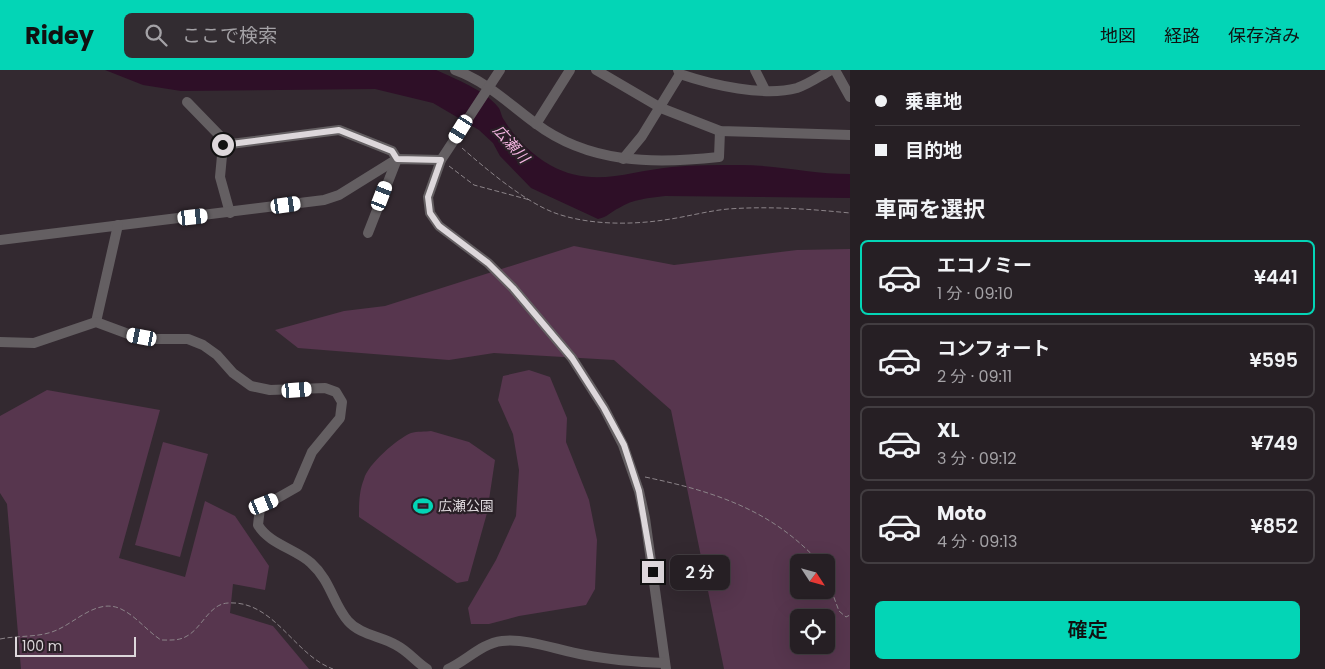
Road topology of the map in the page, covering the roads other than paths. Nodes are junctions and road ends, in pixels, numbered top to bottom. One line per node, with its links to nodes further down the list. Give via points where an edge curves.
1 (458, 70): 8 (street)
2 (500, 70): 8 (street)
3 (570, 70): 13 (street)
4 (596, 70): 12 (street)
5 (755, 70): 9 (street)
6 (833, 70): 9 (street, via 796,88); 10 (street)
7 (679, 72): 9 (street, via 718,86); 12 (street)
8 (488, 89): 13 (street); 19 (street)
9 (766, 90)
10 (850, 98)
11 (187, 102): 16 (street, via 212,126)
12 (661, 108): 14 (street); 18 (street)
13 (536, 124): 18 (street, via 579,150)
14 (720, 131): 15 (street); 18 (street, via 719,157)
15 (850, 134)
16 (223, 145): 17 (street, via 339,130 392,151); 20 (street, via 220,177)
17 (397, 159): 19 (street); 20 (street, via 339,195 324,200); 22 (street)
18 (623, 159)
19 (441, 160): 27 (street, via 428,197 434,221 488,263 513,288 572,358 624,445 645,518)
20 (230, 213): 21 (street)
21 (118, 225): 23 (street); 24 (street)
22 (368, 233)
23 (0, 240)
24 (96, 322): 25 (street, via 34,343); 28 (street, via 153,339 188,338 217,355 233,373 251,386 270,390 325,388 336,392 342,402 340,418 312,452 297,487 260,508 258,526 318,570 350,623 362,632 396,645)
25 (0, 342)
26 (633, 666): 27 (street); 29 (street, via 503,641 488,644)
27 (665, 666)
28 (427, 669)
29 (448, 669)

